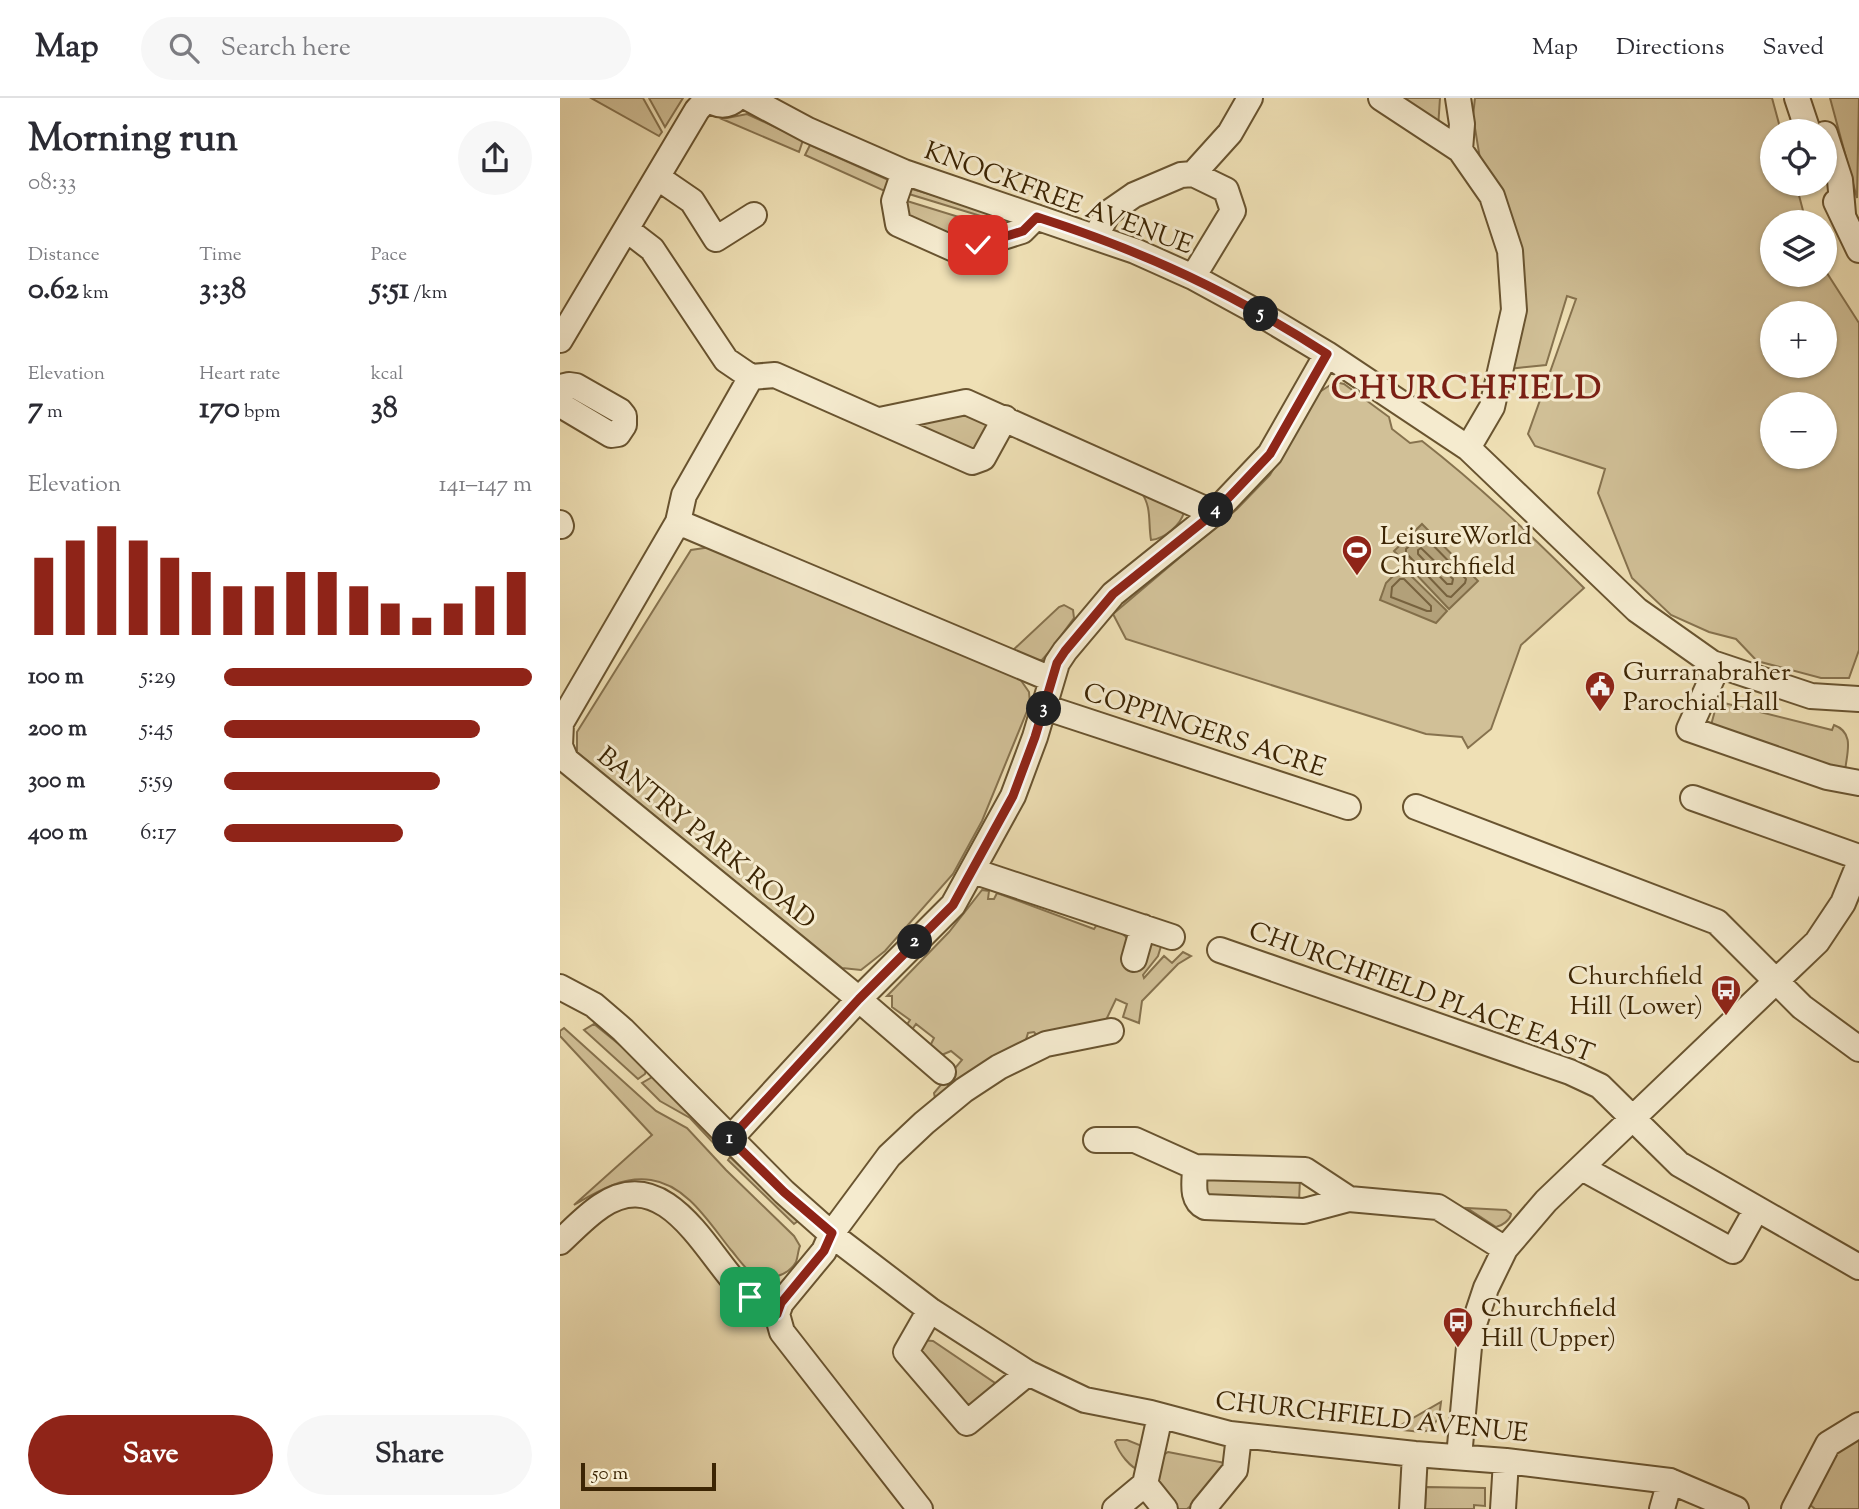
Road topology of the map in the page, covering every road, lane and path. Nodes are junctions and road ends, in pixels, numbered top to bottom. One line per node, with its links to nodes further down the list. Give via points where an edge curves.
1 (708, 98): 2 (street, via 722,105); 15 (street)
2 (737, 98)
3 (748, 98): 13 (street, KNOCKFREE AVENUE)
4 (1250, 98): 14 (street, via 1230,132)
5 (1381, 98): 11 (street)
6 (1458, 98): 11 (street)
7 (1797, 98): 9 (street)
8 (1814, 98): 10 (street)
9 (1804, 119)
10 (1821, 119)
11 (1460, 150): 29 (street, via 1492,196 1510,251 1514,310 1492,407)
12 (1837, 170): 17 (street)
13 (904, 172): 19 (street, KNOCKFREE AVENUE); 19 (street, via 894,201 898,224 954,249 1023,231)
14 (1193, 174): 21 (street, via 1134,195 1108,213); 23 (street, via 1226,190 1233,211)
15 (657, 177): 18 (street, via 692,201 716,239); 20 (street)
16 (1836, 196): 17 (street)
17 (1851, 212): 22 (street)
18 (754, 215)
19 (1037, 217): 21 (street, KNOCKFREE AVENUE)
20 (626, 229): 24 (street); 26 (street, via 652,250 726,360)
21 (1096, 236): 23 (street, KNOCKFREE AVENUE)
22 (1859, 250)
23 (1193, 277): 25 (street, KNOCKFREE AVENUE)
24 (560, 340)
25 (1327, 354): 29 (street, KNOCKFREE AVENUE); 30 (street, via 1270,454)
26 (751, 377): 28 (street, via 775,375); 31 (street, BANTRY PARK ROAD, via 684,495)
27 (1005, 418): 28 (street, via 966,402); 28 (street, via 983,458 972,462); 30 (street)
28 (880, 420)
29 (1468, 448): 32 (street, KNOCKFREE AVENUE, via 1637,610)
30 (1214, 513): 33 (street, via 1113,594 1065,651)
31 (678, 522): 33 (street); 49 (street, BANTRY PARK ROAD, via 564,714 562,753)
32 (1718, 665): 34 (street, KNOCKFREE AVENUE, via 1811,696); 36 (street, via 1689,729 1827,777)
33 (1051, 679): 35 (street)
34 (1859, 699)
35 (1044, 707): 38 (street, COPPINGERS ACRE); 42 (street, via 1013,796)
36 (1859, 783)
37 (1693, 799): 40 (street)
38 (1348, 807)
39 (1416, 807): 47 (street, via 1717,922)
40 (1859, 856)
41 (1859, 864): 47 (street, via 1843,903 1817,942)
42 (973, 871): 43 (street); 49 (street, via 953,905)
43 (1143, 927): 44 (street); 46 (street)
44 (1172, 937)
45 (1220, 950): 53 (street, CHURCHFIELD PLACE EAST, via 1570,1072 1600,1086)
46 (1134, 959)
47 (1775, 982): 51 (street); 53 (street)
48 (560, 988): 54 (street, CHURCHFIELD AVENUE, via 594,1005 623,1030)
49 (859, 999): 52 (street); 54 (street)
50 (1111, 1031): 60 (street, via 1046,1044 964,1090 889,1156)
51 (1859, 1049)
52 (943, 1072)
53 (1633, 1119): 57 (street); 59 (street, CHURCHFIELD PLACE EAST, via 1679,1164)
54 (730, 1139): 60 (street, CHURCHFIELD AVENUE)
55 (1097, 1140): 56 (street, via 1135,1140)
56 (1195, 1167): 58 (street, via 1305,1170); 58 (street, via 1195,1197 1205,1207 1304,1211)
57 (1582, 1168): 59 (street, via 1733,1251); 62 (street, via 1546,1200)
58 (1349, 1199): 62 (street, via 1438,1207)
59 (1756, 1210): 63 (street, CHURCHFIELD PLACE EAST)
60 (835, 1236): 64 (street, CHURCHFIELD AVENUE); 65 (street)
61 (560, 1242): 65 (street, via 609,1202 652,1196 677,1211 743,1291)
62 (1506, 1249): 71 (street, via 1486,1288 1470,1336)
63 (1859, 1267)
64 (930, 1310): 66 (street, CHURCHFIELD AVENUE); 66 (street, via 906,1352 967,1423)
65 (777, 1314): 75 (street, via 789,1343)
66 (1028, 1373): 67 (street, CHURCHFIELD AVENUE, via 1085,1400)
67 (1160, 1416): 69 (street, CHURCHFIELD AVENUE); 74 (street)
68 (1859, 1424): 83 (street, via 1828,1444)
69 (1239, 1436): 70 (street, CHURCHFIELD AVENUE); 78 (street, via 1235,1470)
70 (1415, 1454): 71 (street, CHURCHFIELD AVENUE); 79 (street)
71 (1459, 1457): 72 (street, CHURCHFIELD AVENUE)
72 (1506, 1461): 73 (street, CHURCHFIELD AVENUE); 80 (street)
73 (1670, 1481): 81 (street); 82 (street, CHURCHFIELD AVENUE)
74 (1145, 1484): 76 (street); 77 (street)
75 (920, 1509)
76 (1115, 1509)
77 (1165, 1509)
78 (1203, 1509)
79 (1412, 1509)
80 (1503, 1509)
81 (1662, 1509)
82 (1736, 1509)
83 (1794, 1509)

